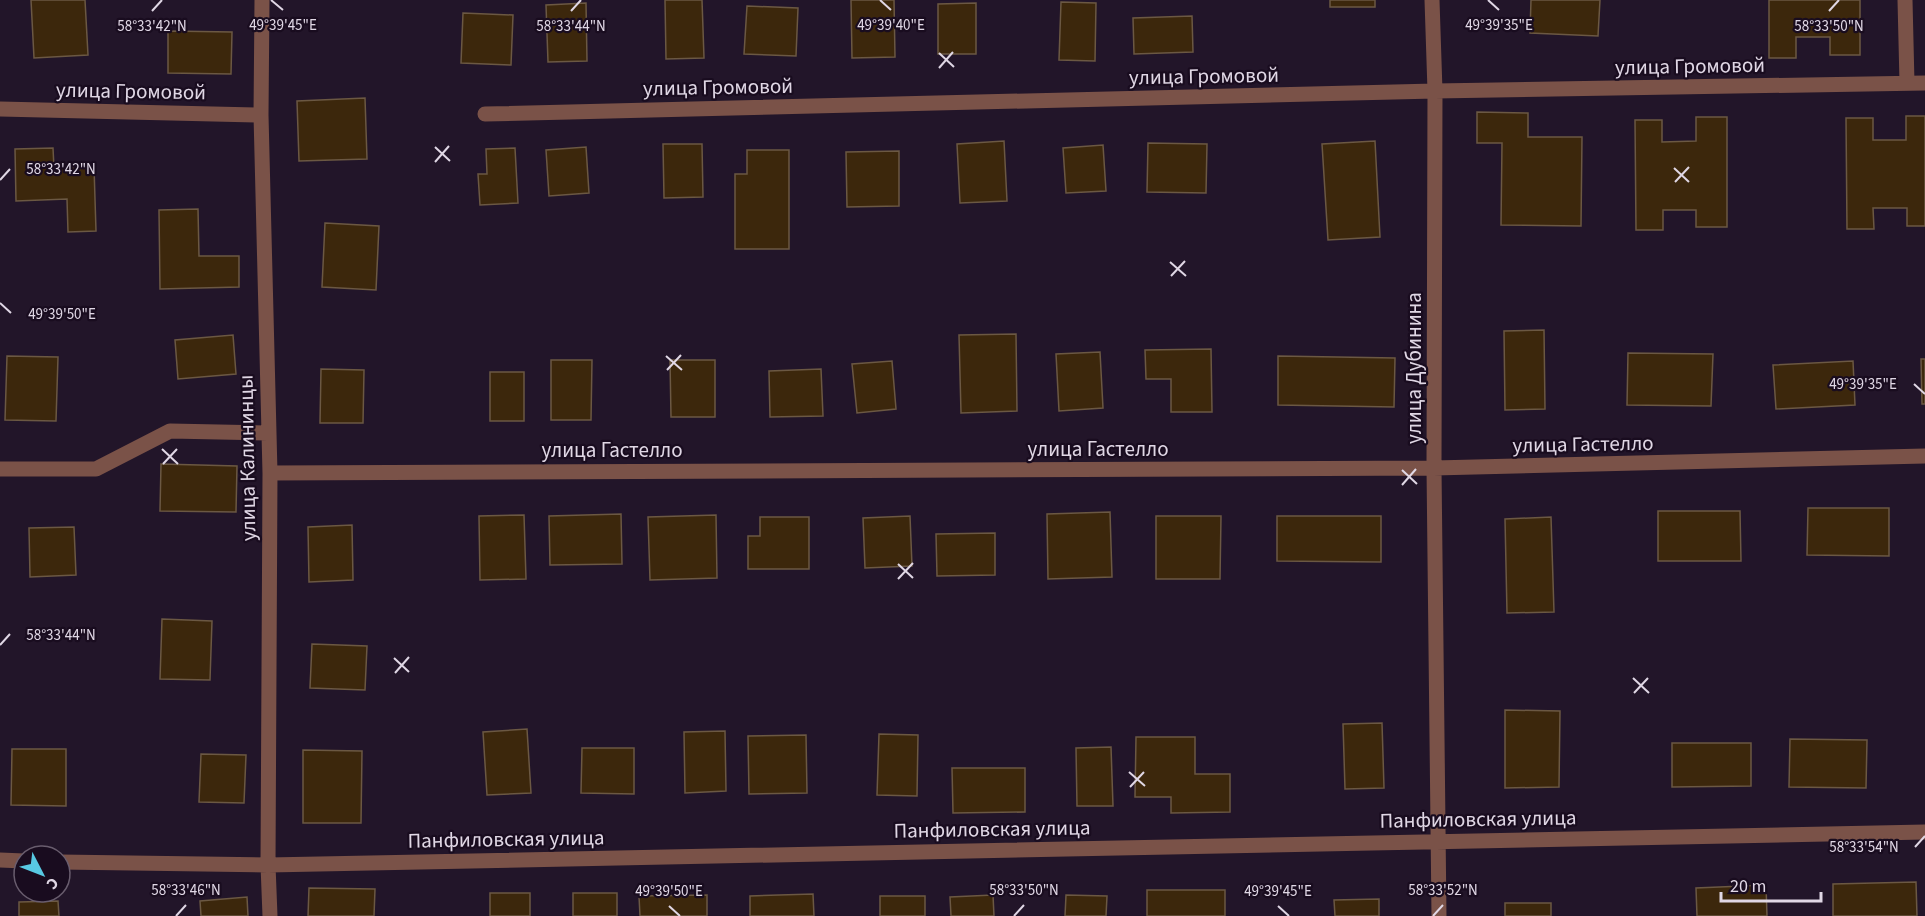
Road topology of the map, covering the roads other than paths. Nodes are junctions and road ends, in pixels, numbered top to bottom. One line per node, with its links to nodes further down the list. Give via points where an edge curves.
1 (262, 0): 9 (street, улица Калининцы)
2 (1432, 0): 6 (street, улица Дубинина)
3 (1905, 0): 4 (street)
4 (1907, 83): 5 (street, улица Громовой); 6 (street, улица Громовой)
5 (1925, 83)
6 (1435, 91): 8 (street, улица Громовой); 12 (street, улица Дубинина)
7 (0, 109): 9 (street, улица Громовой)
8 (484, 114)
9 (261, 115): 10 (street, улица Калининцы)
10 (268, 433): 13 (street, via 170,431 96,469); 14 (street, улица Калининцы)
11 (1925, 456): 12 (street, улица Гастелло)
12 (1434, 468): 14 (street, улица Гастелло); 16 (street, улица Дубинина)
13 (0, 469)
14 (270, 473): 18 (street, улица Калининцы)
15 (1925, 832): 16 (street, Панфиловская улица)
16 (1438, 841): 18 (street, Панфиловская улица); 20 (street, улица Дубинина)
17 (72, 862): 18 (street, Панфиловская улица)
18 (268, 865): 19 (street, улица Калининцы)
19 (270, 916)
20 (1439, 916)

